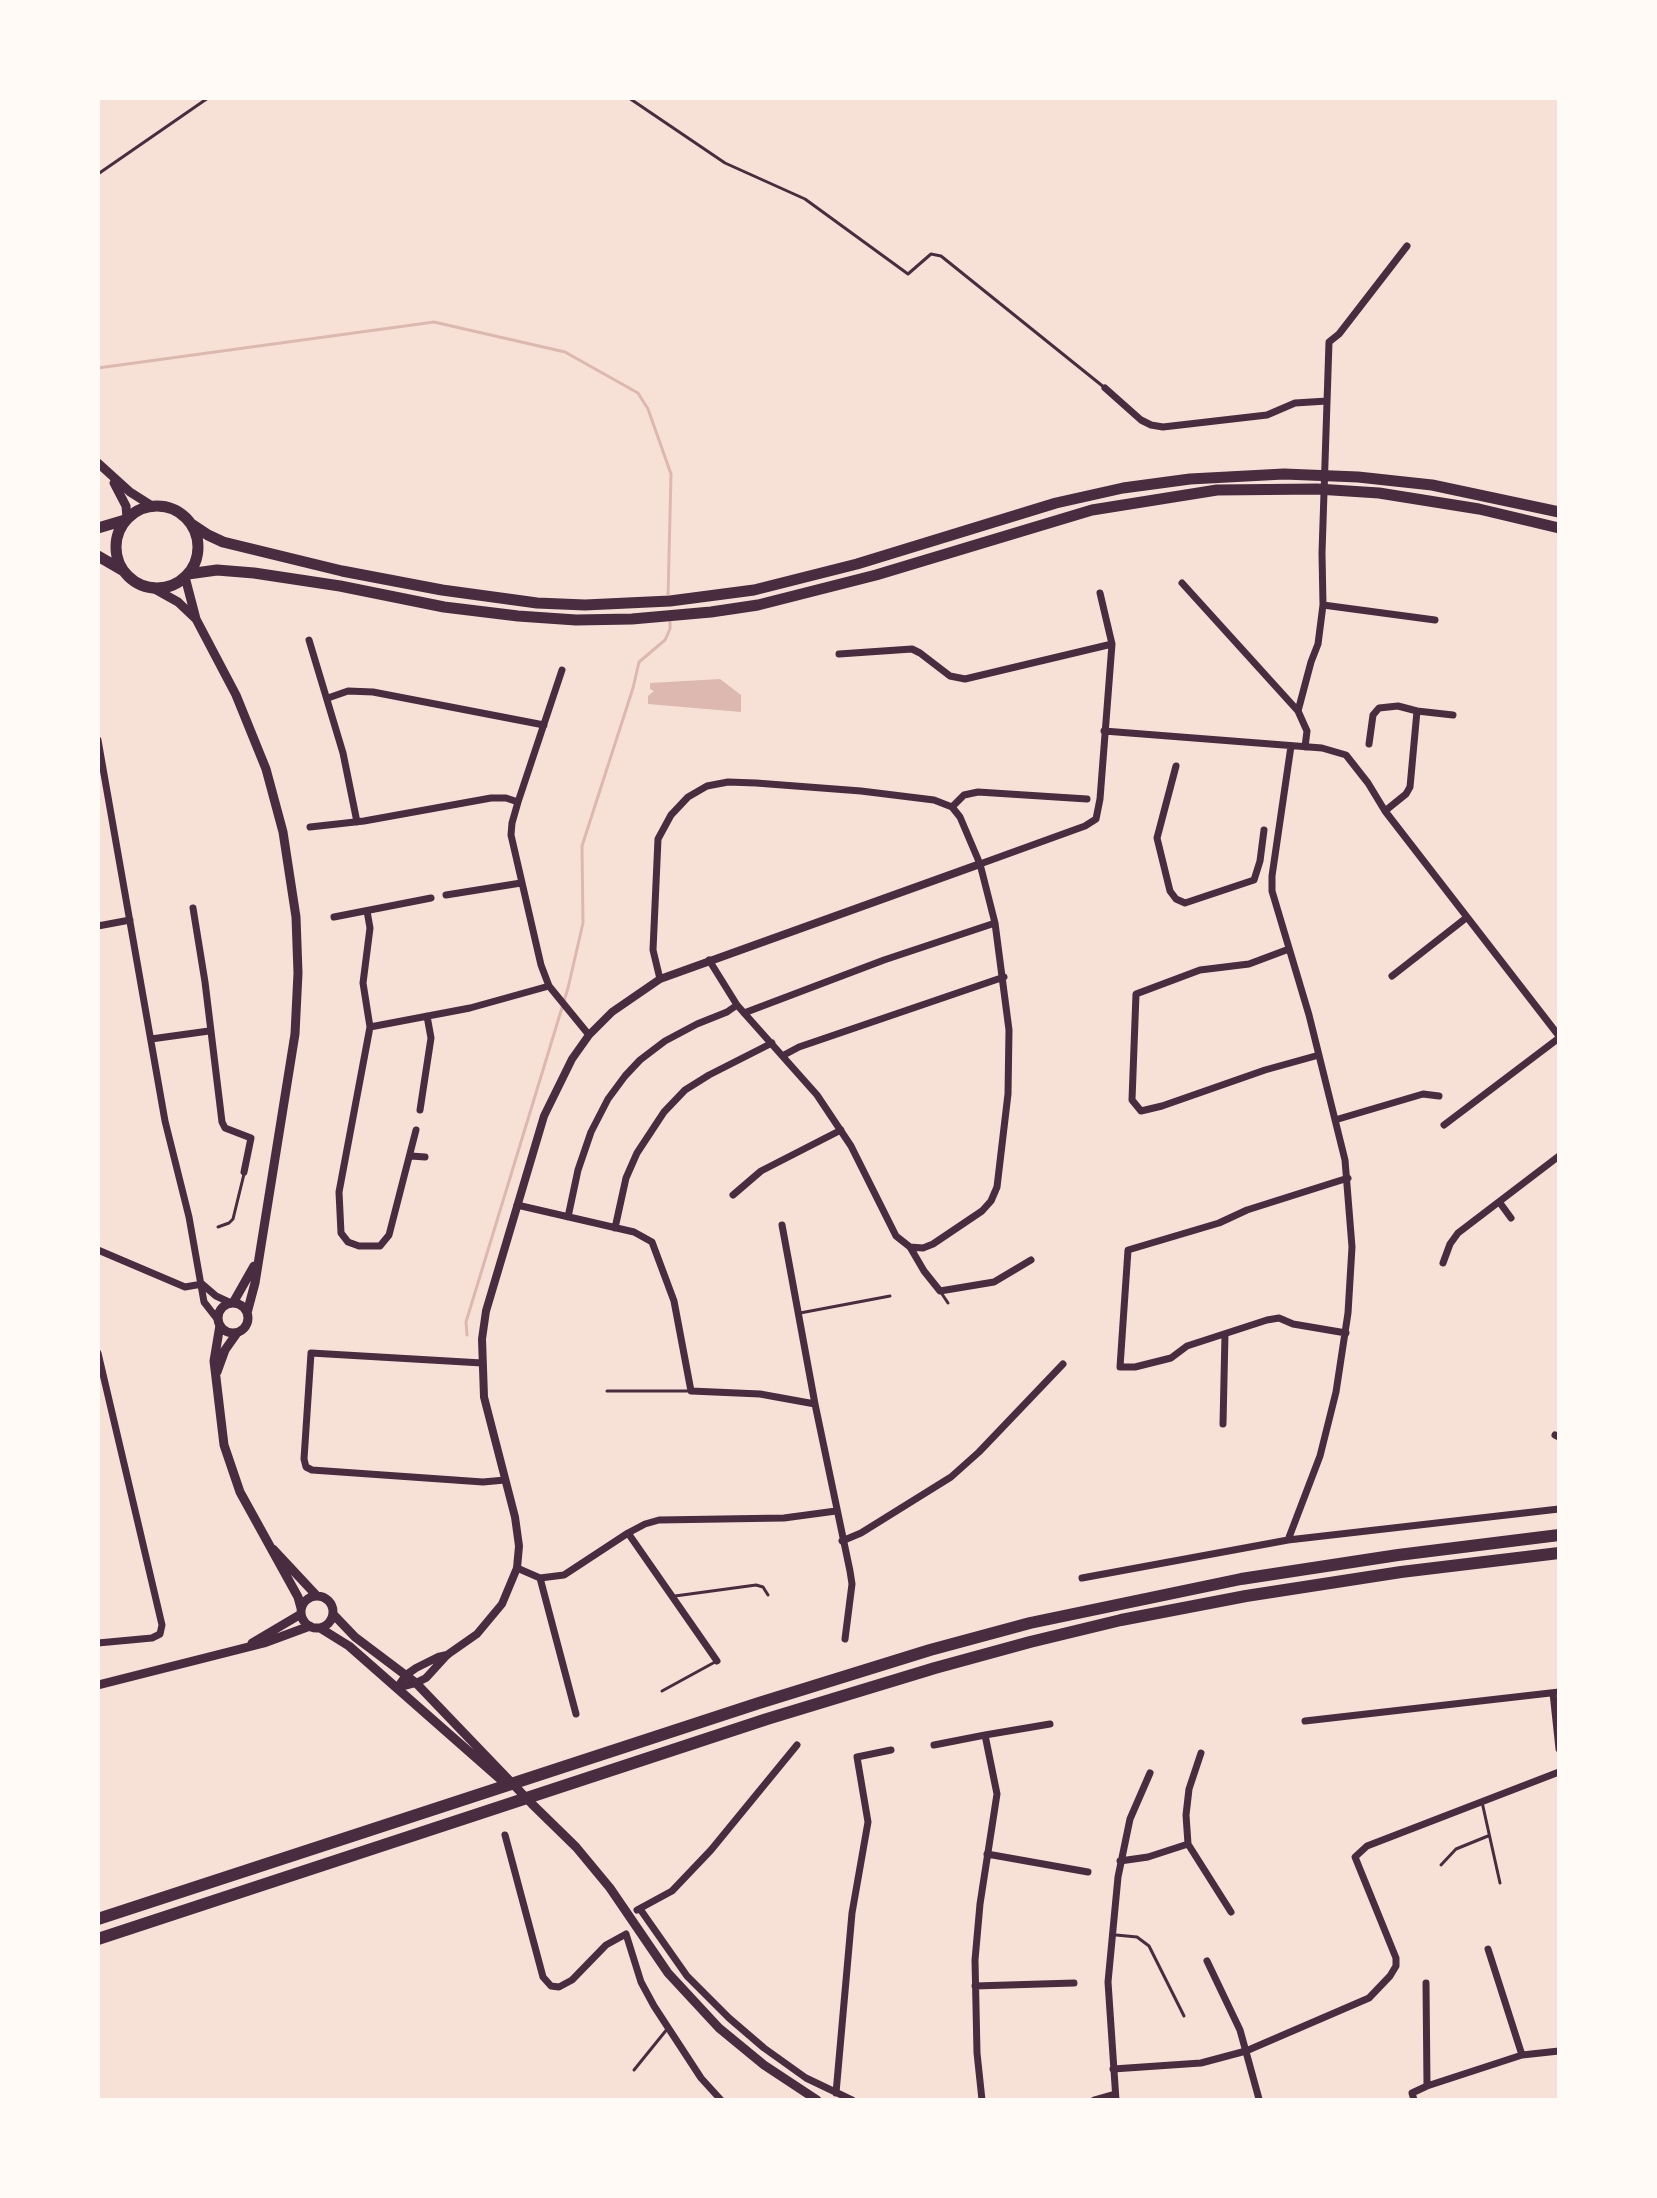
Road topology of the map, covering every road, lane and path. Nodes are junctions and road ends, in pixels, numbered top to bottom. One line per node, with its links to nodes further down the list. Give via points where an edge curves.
1 (208, 98): 3 (lane)
2 (629, 98): 5 (lane, via 725,163 805,199 908,274 931,254 941,256)
3 (98, 174)
4 (1407, 246): 6 (street, via 1329,342)
5 (1105, 388): 6 (street, via 1141,420 1163,427 1267,415 1295,403)
6 (1327, 401): 21 (street)
7 (98, 463): 8 (main road)
8 (108, 473): 9 (main road); 11 (main road, via 122,497)
9 (152, 506): 11 (highway); 12 (highway, via 173,509)
10 (1559, 512): 12 (highway, via 1432,485 1358,477 1190,479 1056,503 791,582 631,604 537,603 413,585 235,546)
11 (126, 519): 13 (highway); 16 (highway, via 116,540)
12 (190, 523): 17 (highway, via 198,549)
13 (98, 528)
14 (1559, 528): 17 (highway, via 1379,493 1205,492 1092,510 758,605 632,619 576,620 444,607 254,573 217,570)
15 (98, 556): 16 (highway)
16 (123, 571): 19 (highway)
17 (187, 576): 19 (highway, via 171,586); 22 (main road)
18 (1182, 583): 29 (street)
19 (153, 588): 22 (main road)
20 (1100, 593): 25 (street)
21 (1323, 605): 23 (street); 29 (street, via 1318,644)
22 (196, 619): 95 (main road, via 242,707 266,769 283,832 296,917 295,1034)
23 (1435, 620)
24 (309, 640): 28 (street)
25 (1112, 644): 26 (street, via 965,679 950,676 912,649); 33 (street)
26 (839, 654)
27 (562, 670): 32 (street)
28 (328, 698): 32 (street, via 348,691 373,692); 43 (street)
29 (1298, 711): 37 (street, via 1307,731)
30 (1417, 711): 31 (street); 35 (street, via 1379,708); 42 (street, via 1410,787)
31 (1453, 715)
32 (544, 725): 40 (street)
33 (1104, 731): 36 (street); 46 (street, via 1096,819)
34 (98, 740): 54 (street)
35 (1369, 744)
36 (1291, 746): 37 (street); 57 (street, via 1272,876 1275,907)
37 (1305, 747): 42 (street, via 1346,755)
38 (1176, 766): 45 (street, via 1157,838 1176,899 1185,903 1254,880)
39 (1087, 799): 41 (street, via 978,792 964,795)
40 (518, 802): 43 (street, via 491,798); 47 (street, via 511,835)
41 (952, 807): 46 (street); 61 (street, via 861,791 742,783 707,786 688,797 658,839 653,950)
42 (1385, 811): 53 (street)
43 (357, 822): 44 (street)
44 (310, 827)
45 (1264, 830)
46 (980, 864): 55 (street); 58 (street)
47 (521, 883): 48 (street); 62 (street)
48 (446, 895)
49 (431, 898): 51 (street)
50 (193, 908): 67 (street)
51 (367, 911): 52 (street); 66 (street, via 363,983)
52 (334, 917)
53 (1466, 918): 59 (street); 69 (street)
54 (130, 920): 56 (street); 70 (street)
55 (995, 923): 60 (street); 64 (street)
56 (98, 926)
57 (1289, 949): 73 (street); 73 (street, via 1249,964 1200,970 1136,994 1132,1100 1141,1111 1152,1109)
58 (709, 960): 61 (street); 63 (street)
59 (1392, 976)
60 (1004, 977): 72 (street); 93 (street, via 1008,1094 997,1187 982,1211 933,1244)
61 (660, 979): 68 (street)
62 (549, 986): 65 (street); 68 (street)
63 (737, 1005): 64 (street); 88 (street, via 665,1041 625,1076 591,1132)
64 (744, 1013): 71 (street)
65 (427, 1016): 66 (street); 75 (street, via 431,1038)
66 (370, 1027): 80 (street, via 339,1192 341,1233 348,1242 380,1246 389,1235)
67 (209, 1031): 70 (street); 83 (street, via 222,1122 251,1138)
68 (589, 1035): 87 (street, via 555,1088)
69 (1559, 1037): 77 (street)
70 (151, 1039): 98 (street)
71 (772, 1043): 72 (street); 92 (street, via 685,1090 664,1112 626,1178)
72 (784, 1055): 79 (street)
73 (1319, 1055): 76 (street)
74 (1439, 1096): 76 (street, via 1423,1094)
75 (420, 1110)
76 (1335, 1120): 84 (street)
77 (1444, 1125)
78 (416, 1130): 80 (street)
79 (841, 1130): 85 (street, via 761,1171); 93 (street, via 896,1236)
80 (411, 1156): 82 (street)
81 (1559, 1156): 86 (street)
82 (425, 1157)
83 (244, 1172): 91 (lane, via 233,1219)
84 (1348, 1178): 107 (street, via 1352,1247); 108 (street, via 1128,1250 1120,1367 1171,1358 1187,1346)
85 (733, 1195)
86 (1500, 1203): 89 (street); 97 (street, via 1458,1233)
87 (517, 1205): 88 (street); 110 (street, via 486,1311)
88 (568, 1217): 92 (street)
89 (1511, 1218)
90 (782, 1225): 104 (street)
91 (218, 1227)
92 (615, 1228): 114 (street, via 642,1235 659,1257 674,1301)
93 (910, 1247): 99 (street)
94 (98, 1250): 98 (street, via 185,1287)
95 (258, 1260): 101 (main road); 103 (main road)
96 (1031, 1260): 99 (street, via 994,1282)
97 (1443, 1263)
98 (202, 1284): 101 (street); 105 (street, via 204,1302)
99 (940, 1291): 102 (lane)
100 (890, 1296): 104 (lane)
101 (232, 1303): 103 (main road); 105 (main road, via 221,1309)
102 (948, 1303)
103 (247, 1313): 106 (main road, via 247,1325)
104 (800, 1313): 115 (street)
105 (219, 1323): 106 (main road); 112 (main road)
106 (237, 1333): 112 (main road)
107 (1346, 1333): 108 (street, via 1279,1318); 122 (street, via 1320,1456)
108 (1225, 1334): 116 (street)
109 (98, 1353): 136 (street, via 161,1614 160,1634 152,1638)
110 (482, 1363): 117 (street, via 484,1397); 117 (street, via 311,1353 304,1459 312,1470)
111 (1063, 1364): 123 (street, via 951,1477)
112 (216, 1375): 124 (main road, via 219,1423 231,1468)
113 (607, 1391): 114 (lane)
114 (691, 1391): 115 (street, via 760,1394)
115 (815, 1404): 119 (street)
116 (1223, 1424)
117 (505, 1480): 126 (street, via 518,1532)
118 (1559, 1509): 122 (street)
119 (836, 1511): 120 (street, via 784,1518 659,1520); 123 (street)
120 (628, 1533): 127 (street, via 564,1575); 131 (street)
121 (1559, 1535): 170 (highway, via 1241,1579 930,1650)
122 (1288, 1540): 128 (street)
123 (842, 1541): 135 (street, via 852,1584)
124 (271, 1547): 129 (main road); 132 (main road)
125 (1559, 1553): 172 (highway, via 1246,1596 1121,1620 921,1672)
126 (517, 1568): 127 (street); 138 (street, via 493,1616)
127 (540, 1578): 146 (street)
128 (1082, 1578)
129 (316, 1595): 132 (main road); 133 (main road, via 329,1600)
130 (768, 1595): 131 (lane, via 756,1585)
131 (672, 1596): 139 (street)
132 (301, 1611): 134 (main road); 137 (main road)
133 (333, 1614): 134 (main road, via 329,1623); 140 (main road)
134 (315, 1627): 137 (main road); 143 (main road, via 338,1637)
135 (845, 1639)
136 (98, 1643)
137 (246, 1647): 142 (main road)
138 (447, 1655): 140 (street); 141 (street)
139 (717, 1661): 144 (lane)
140 (406, 1675): 141 (main road); 143 (street)
141 (416, 1683): 143 (street); 158 (main road)
142 (98, 1685)
143 (397, 1688): 158 (main road)
144 (662, 1691)
145 (1556, 1692): 147 (street); 152 (street)
146 (576, 1714)
147 (1305, 1721)
148 (1050, 1724): 149 (street)
149 (985, 1735): 151 (street); 162 (street, via 997,1794)
150 (797, 1745): 167 (street, via 672,1891)
151 (934, 1745)
152 (1559, 1749)
153 (891, 1750): 186 (street, via 857,1757 868,1822 852,1913)
154 (1201, 1753): 161 (street, via 1189,1789)
155 (1559, 1772): 157 (street)
156 (1150, 1773): 163 (street, via 1130,1819)
157 (1482, 1802): 160 (lane); 180 (street, via 1367,1846 1355,1857 1395,1950 1396,1966 1369,1998)
158 (532, 1804): 169 (main road, via 589,1861)
159 (505, 1835): 179 (street, via 543,1977 559,1987 626,1934 641,1982)
160 (1488, 1836): 164 (lane, via 1456,1849); 166 (lane)
161 (1188, 1844): 163 (street); 168 (street)
162 (987, 1854): 165 (street); 177 (street)
163 (1120, 1861): 171 (street)
164 (1441, 1865)
165 (1088, 1872)
166 (1500, 1883)
167 (640, 1909): 169 (street); 186 (street, via 687,1976 729,2018 795,2070)
168 (1231, 1912)
169 (629, 1916): 190 (main road, via 668,1973 719,2028)
170 (98, 1919)
171 (1112, 1935): 178 (lane, via 1137,1937 1149,1946); 183 (street, via 1108,1982)
172 (98, 1939)
173 (1488, 1949): 182 (street)
174 (1207, 1961): 180 (street)
175 (1074, 1983): 177 (street)
176 (1426, 1983): 185 (street)
177 (975, 1986): 192 (street)
178 (1184, 2016)
179 (668, 2028): 184 (lane); 189 (street)
180 (1246, 2051): 183 (street, via 1201,2063); 188 (street)
181 (1559, 2051): 182 (street)
182 (1522, 2055): 185 (street)
183 (1113, 2069): 187 (street)
184 (634, 2070)
185 (1427, 2086): 194 (street, via 1412,2093)
186 (836, 2093): 191 (street)
187 (1115, 2097): 193 (street)
188 (1259, 2099)
189 (721, 2100)
190 (817, 2100)
191 (852, 2100)
192 (982, 2100)
193 (1094, 2100)
194 (1414, 2100)

